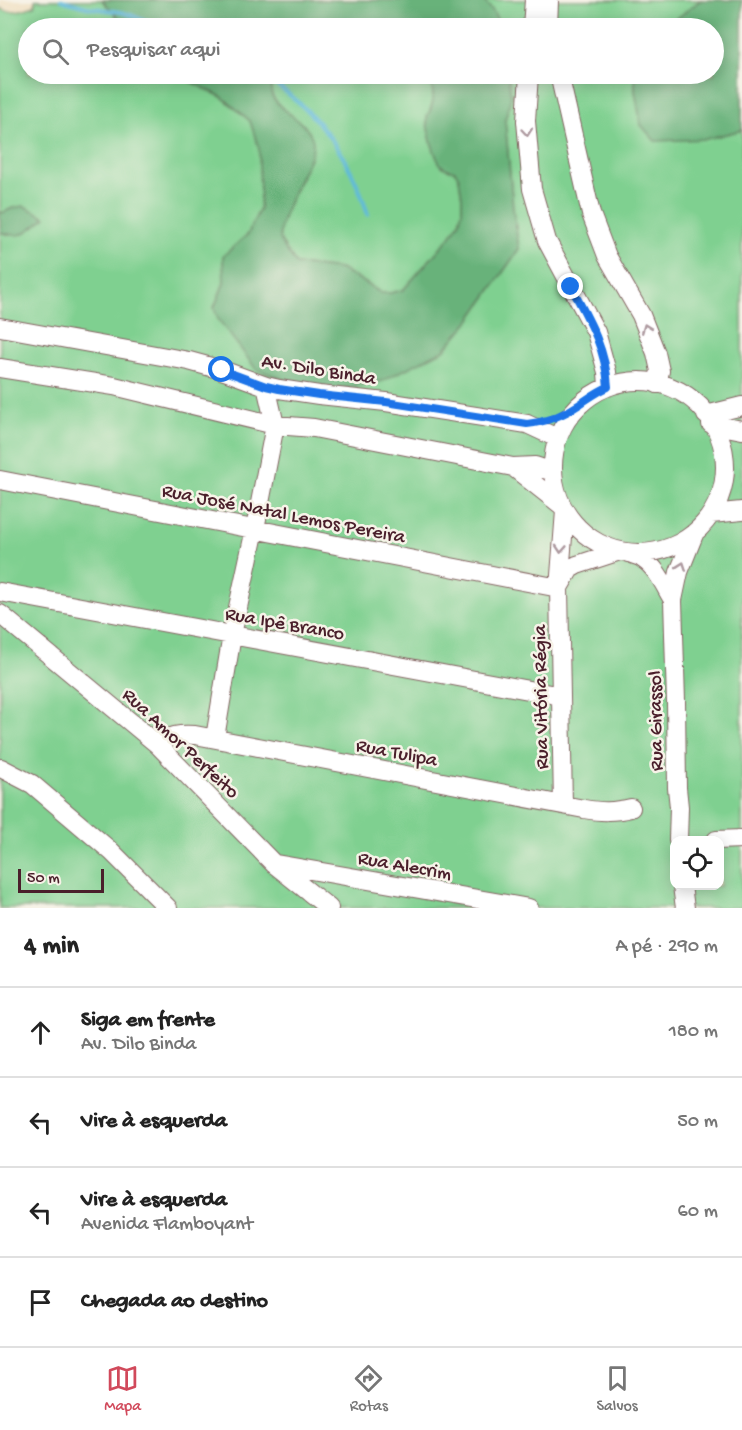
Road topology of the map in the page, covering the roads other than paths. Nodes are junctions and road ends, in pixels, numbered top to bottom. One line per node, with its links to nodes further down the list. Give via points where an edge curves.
1 (534, 0): 3 (street)
2 (549, 0): 4 (street)
3 (533, 18)
4 (548, 18)
5 (528, 84): 11 (street, one-way to 11, via 526,121 532,189 547,241 596,332)
6 (561, 84): 9 (street, one-way to 6, via 660,371 649,334 607,256 591,214)
7 (0, 327): 10 (street, Av. Dilo Binda, via 189,361)
8 (0, 368): 15 (street, via 114,386)
9 (657, 384): 11 (street, via 638,381); 14 (street, via 684,394)
10 (266, 386): 15 (street); 16 (street, Av. Dilo Binda)
11 (608, 387): 12 (street)
12 (582, 403): 16 (street, via 562,415); 18 (street)
13 (742, 406): 14 (street)
14 (709, 419): 17 (street); 24 (street, via 721,443 724,467 721,492)
15 (274, 424): 19 (street); 25 (street)
16 (527, 424): 18 (street)
17 (742, 430)
18 (557, 438): 20 (street)
19 (513, 466): 20 (street, via 535,466); 22 (street)
20 (554, 472): 22 (street)
21 (0, 480): 25 (street, Rua José Natal Lemos Pereira)
22 (564, 508): 27 (street, via 581,531); 28 (street, Rua Vitória Régia, one-way to 28)
23 (742, 511): 24 (street)
24 (711, 514): 26 (street)
25 (255, 530): 28 (street, Rua José Natal Lemos Pereira); 32 (street)
26 (695, 532): 27 (street, via 663,549); 30 (street, Rua Girassol, one-way to 26, via 679,572)
27 (624, 552): 28 (street, via 577,565 570,569); 30 (street, via 643,559)
28 (559, 588): 33 (street, Rua Vitória Régia)
29 (0, 592): 32 (street, Rua Ipê Branco)
30 (674, 600): 39 (street, Rua Girassol)
31 (0, 614): 35 (street, Rua Amor Perfeito)
32 (232, 635): 33 (street, Rua Ipê Branco); 34 (street)
33 (561, 696): 37 (street, Rua Vitória Régia)
34 (215, 738): 35 (street, Rua Tulipa, via 181,734); 37 (street, Rua Tulipa)
35 (157, 744): 42 (street, Rua Amor Perfeito)
36 (1, 768): 44 (street, via 32,784 112,852)
37 (563, 805): 38 (street, Rua Tulipa, via 604,812)
38 (631, 808)
39 (678, 836)
40 (742, 839): 41 (street)
41 (724, 840)
42 (274, 864): 45 (street, Rua Amor Perfeito); 46 (street, Rua Alecrim)
43 (683, 890): 47 (street)
44 (168, 908)
45 (329, 908)
46 (525, 908)
47 (685, 908)

